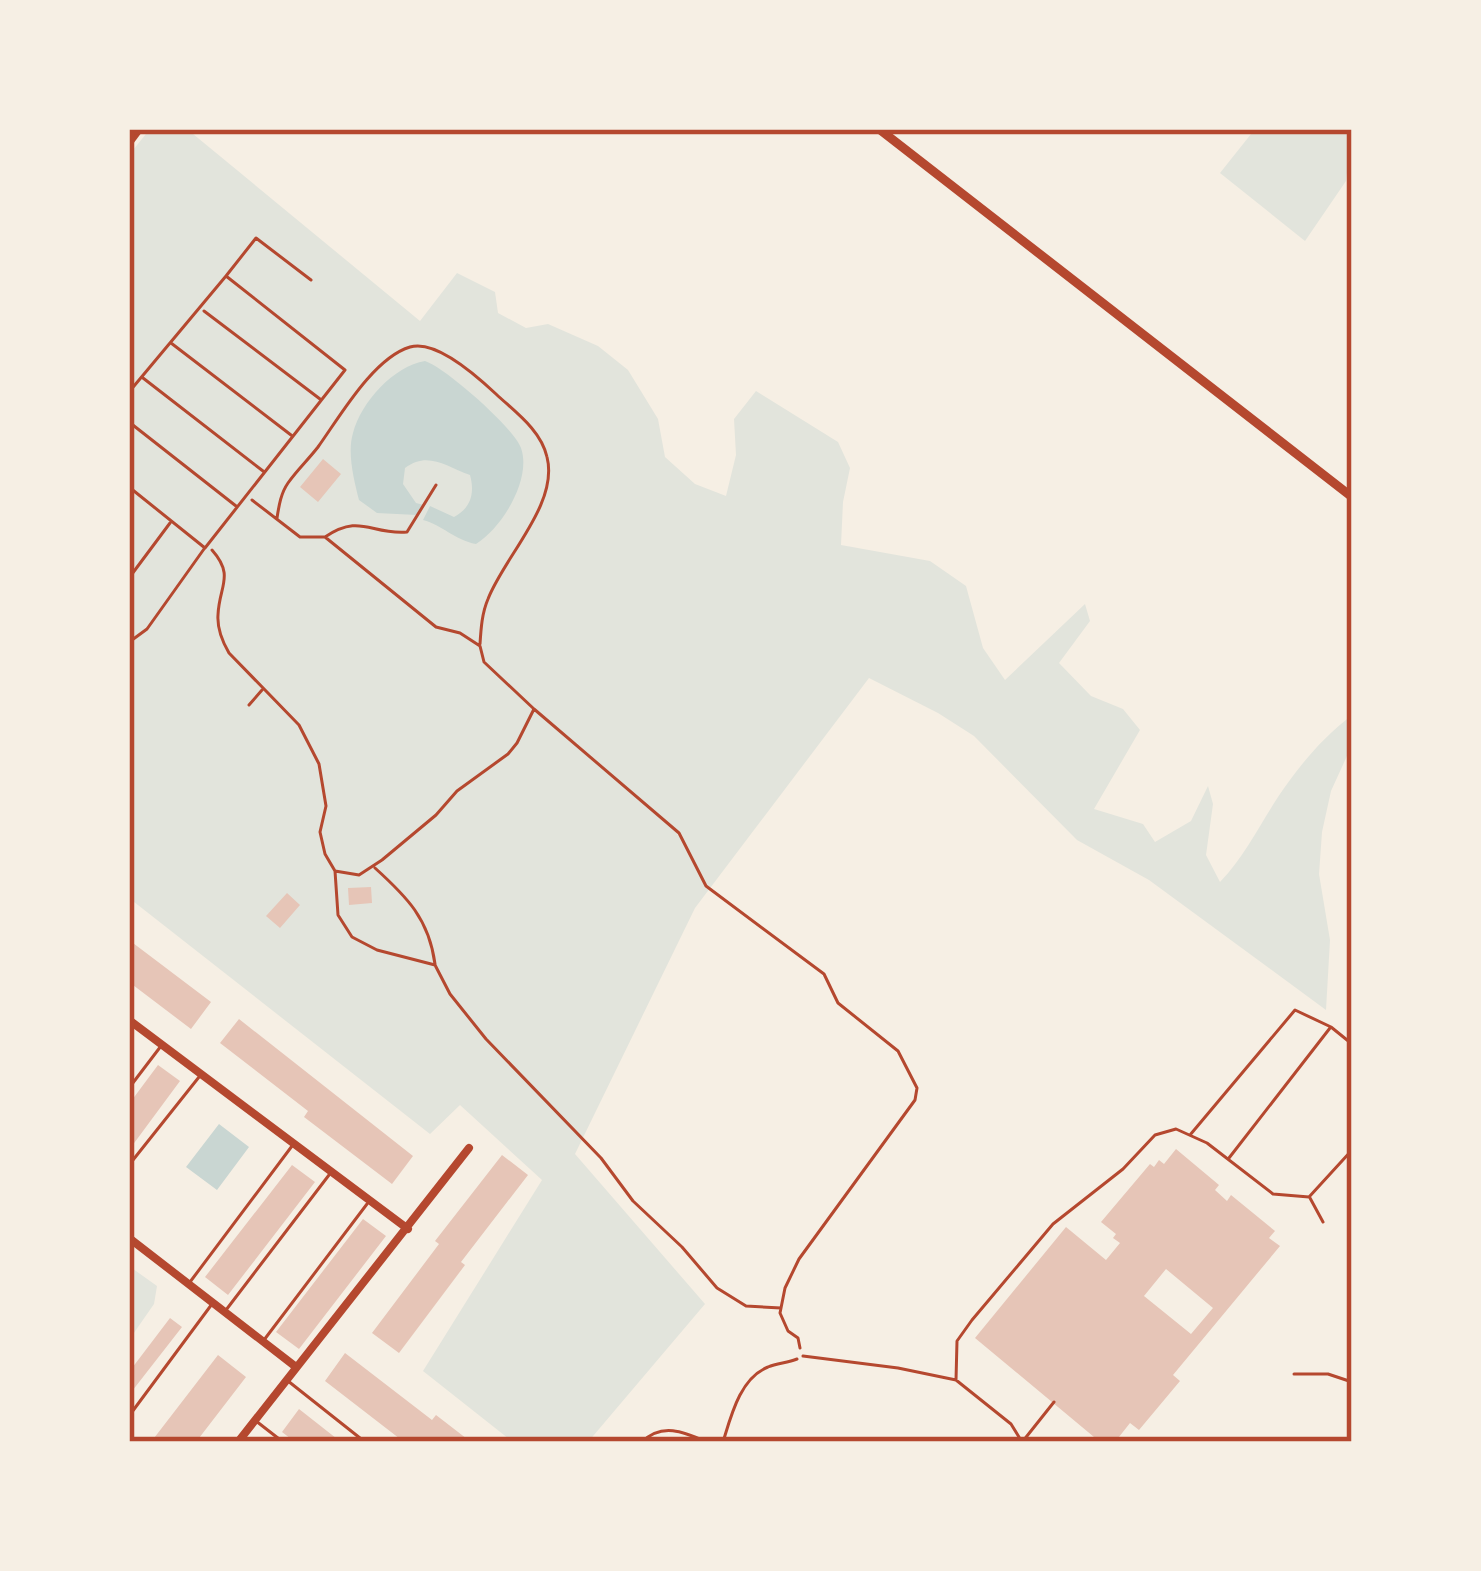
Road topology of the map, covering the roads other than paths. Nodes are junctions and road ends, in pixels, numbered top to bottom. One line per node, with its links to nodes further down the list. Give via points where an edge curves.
1 (138, 129): 3 (main road)
2 (879, 129): 16 (street)
3 (129, 140)
4 (226, 275): 5 (lane, via 256,238); 6 (lane); 10 (lane, via 344,367)
5 (311, 280)
6 (201, 309): 7 (lane); 10 (lane)
7 (171, 344): 8 (lane); 12 (lane)
8 (142, 377): 9 (lane); 13 (lane)
9 (129, 392)
10 (322, 400): 12 (lane)
11 (129, 422): 18 (lane)
12 (293, 436): 13 (lane)
13 (265, 472): 18 (lane)
14 (129, 487): 15 (lane)
15 (137, 494): 17 (lane); 19 (lane)
16 (1352, 497)
17 (129, 505)
18 (237, 507): 20 (lane)
19 (172, 521): 20 (lane); 21 (lane)
20 (205, 548): 22 (lane, via 147,629)
21 (129, 578)
22 (129, 639)
23 (129, 1021): 26 (street)
24 (1331, 1027): 25 (lane); 29 (lane, via 1295,1010); 33 (lane)
25 (1352, 1044)
26 (162, 1045): 27 (street); 28 (lane)
27 (201, 1074): 30 (street); 34 (lane)
28 (129, 1088)
29 (1190, 1135): 33 (lane); 48 (lane, via 1155,1135 1053,1224 956,1341)
30 (294, 1144): 35 (street); 41 (lane)
31 (469, 1148): 39 (street)
32 (1352, 1150): 36 (lane)
33 (1228, 1160): 36 (lane, via 1273,1194)
34 (129, 1165)
35 (331, 1171): 37 (street); 43 (lane)
36 (1309, 1197): 38 (lane)
37 (370, 1200): 39 (street); 44 (lane)
38 (1323, 1222)
39 (408, 1228): 46 (street)
40 (129, 1238): 41 (street)
41 (189, 1284): 42 (street)
42 (213, 1303): 43 (street); 50 (lane)
43 (225, 1312): 44 (street)
44 (262, 1341): 46 (street)
45 (802, 1356): 48 (lane)
46 (296, 1367): 47 (street)
47 (286, 1379): 51 (street); 54 (lane)
48 (956, 1380): 55 (lane)
49 (1054, 1402): 55 (lane)
50 (129, 1416)
51 (255, 1420): 52 (street); 53 (lane)
52 (238, 1442)
53 (283, 1442)
54 (365, 1442)
55 (1022, 1442)

